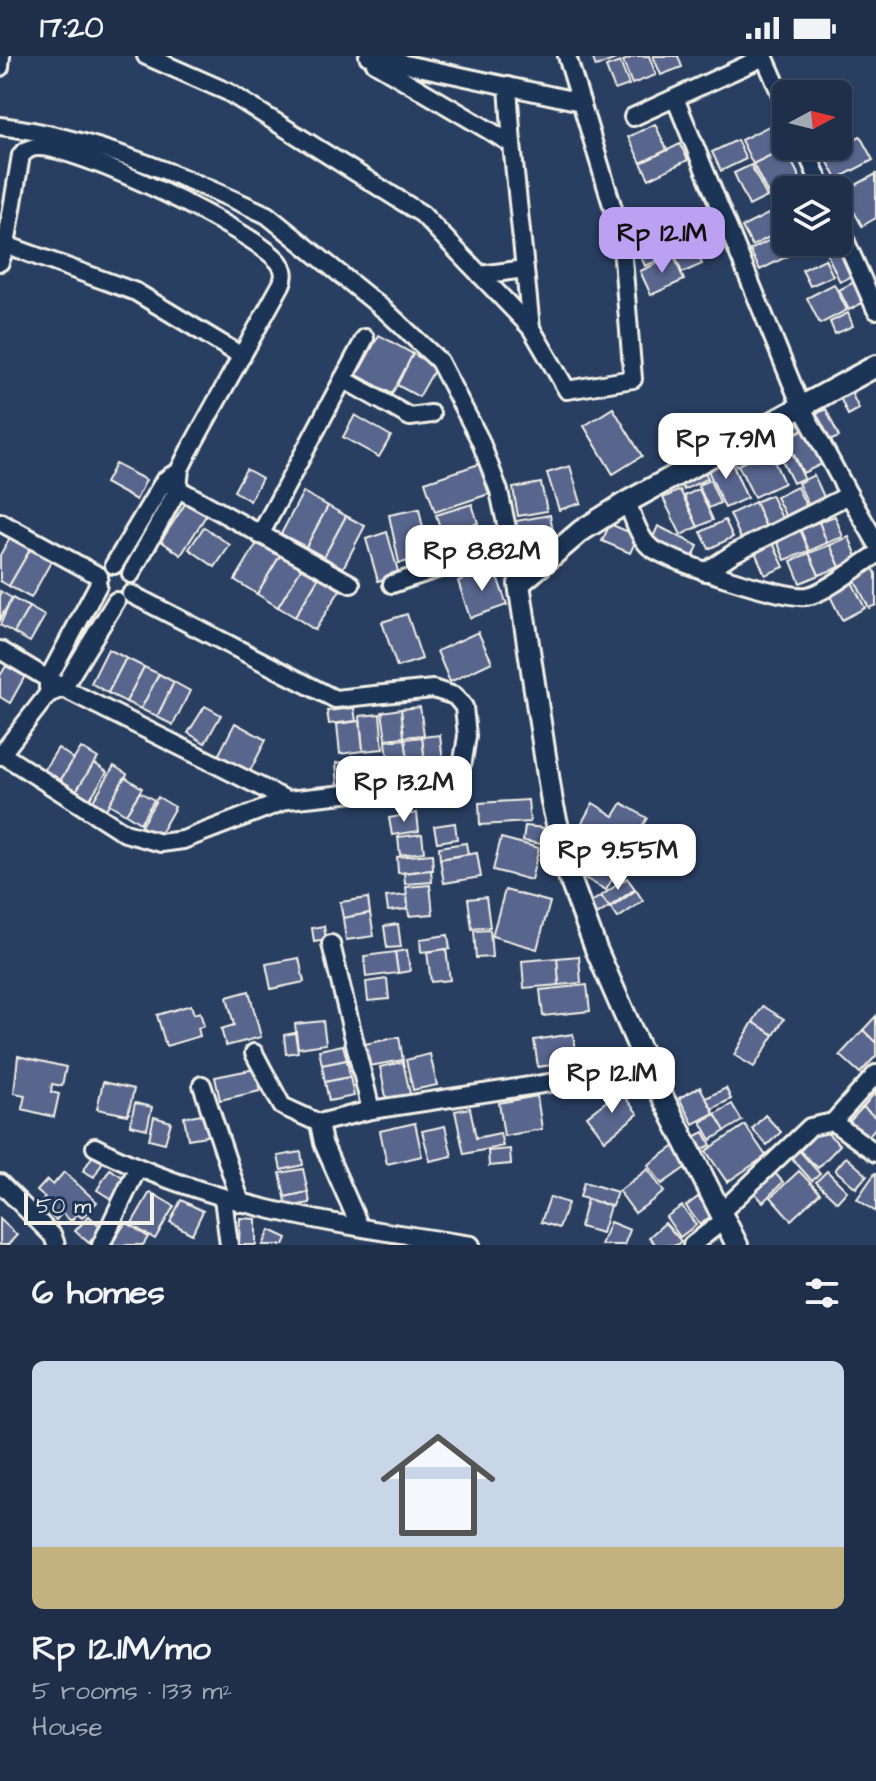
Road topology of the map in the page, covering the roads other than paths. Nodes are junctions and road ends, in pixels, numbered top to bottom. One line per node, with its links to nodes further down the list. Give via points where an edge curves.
1 (1, 56): 6 (street)
2 (146, 56): 18 (street, via 228,92 422,214)
3 (366, 56): 8 (street); 13 (street)
4 (567, 56): 10 (street)
5 (764, 57): 7 (street); 9 (street)
6 (0, 67)
7 (774, 80)
8 (508, 86): 10 (street); 13 (street)
9 (675, 98): 11 (street); 25 (street)
10 (581, 102): 20 (street, via 621,235 633,379 567,390)
11 (633, 117)
12 (0, 126): 33 (street, via 121,156 267,215 387,312 439,361 480,440)
13 (512, 144): 17 (street)
14 (6, 245): 16 (street); 22 (street, via 136,292); 22 (street, via 21,155 30,148 59,151 199,207 246,236 284,272)
15 (852, 256): 19 (street)
16 (0, 262)
17 (525, 269): 18 (street); 20 (street)
18 (480, 275): 20 (street)
19 (876, 310)
20 (531, 328)
21 (365, 338): 24 (street)
22 (242, 356): 27 (street)
23 (876, 366): 25 (street)
24 (343, 379): 26 (street, via 410,417); 31 (street)
25 (801, 406): 28 (street); 29 (street)
26 (431, 414)
27 (171, 485): 31 (street); 35 (street); 37 (street)
28 (849, 495): 32 (street); 36 (street)
29 (627, 502): 36 (street, via 648,545); 41 (street, via 581,531)
30 (0, 522): 38 (street)
31 (260, 535): 39 (street)
32 (876, 542)
33 (511, 544): 40 (street); 41 (street)
34 (876, 555): 36 (street, via 806,597)
35 (114, 565): 37 (street); 38 (street)
36 (705, 572)
37 (131, 574): 42 (street, via 134,588)
38 (99, 581): 42 (street, via 105,598); 44 (street)
39 (351, 584)
40 (392, 584)
41 (519, 584): 49 (street, via 552,802 569,876)
42 (123, 598): 44 (street); 46 (street, via 335,699 433,689 455,696 464,707 467,736 455,780)
43 (0, 650): 44 (street)
44 (53, 687): 45 (street); 46 (street)
45 (0, 755): 46 (street, via 125,833 161,843 183,840)
46 (287, 800)
47 (331, 944): 52 (street)
48 (254, 1053): 54 (street, via 282,1106)
49 (648, 1068): 52 (street); 61 (street)
50 (876, 1074): 53 (street)
51 (202, 1085): 60 (street)
52 (371, 1110): 54 (street)
53 (833, 1122): 56 (street); 61 (street, via 810,1127)
54 (319, 1123): 62 (street)
55 (95, 1147): 57 (street)
56 (876, 1153)
57 (137, 1169): 59 (street); 65 (street)
58 (0, 1183): 64 (street)
59 (223, 1198): 60 (street); 66 (street)
60 (241, 1203): 62 (street)
61 (721, 1217): 68 (street); 69 (street)
62 (359, 1225): 63 (street)
63 (432, 1242): 67 (street)
64 (56, 1245)
65 (101, 1245)
66 (229, 1245)
67 (471, 1245)
68 (692, 1245)
69 (737, 1245)

